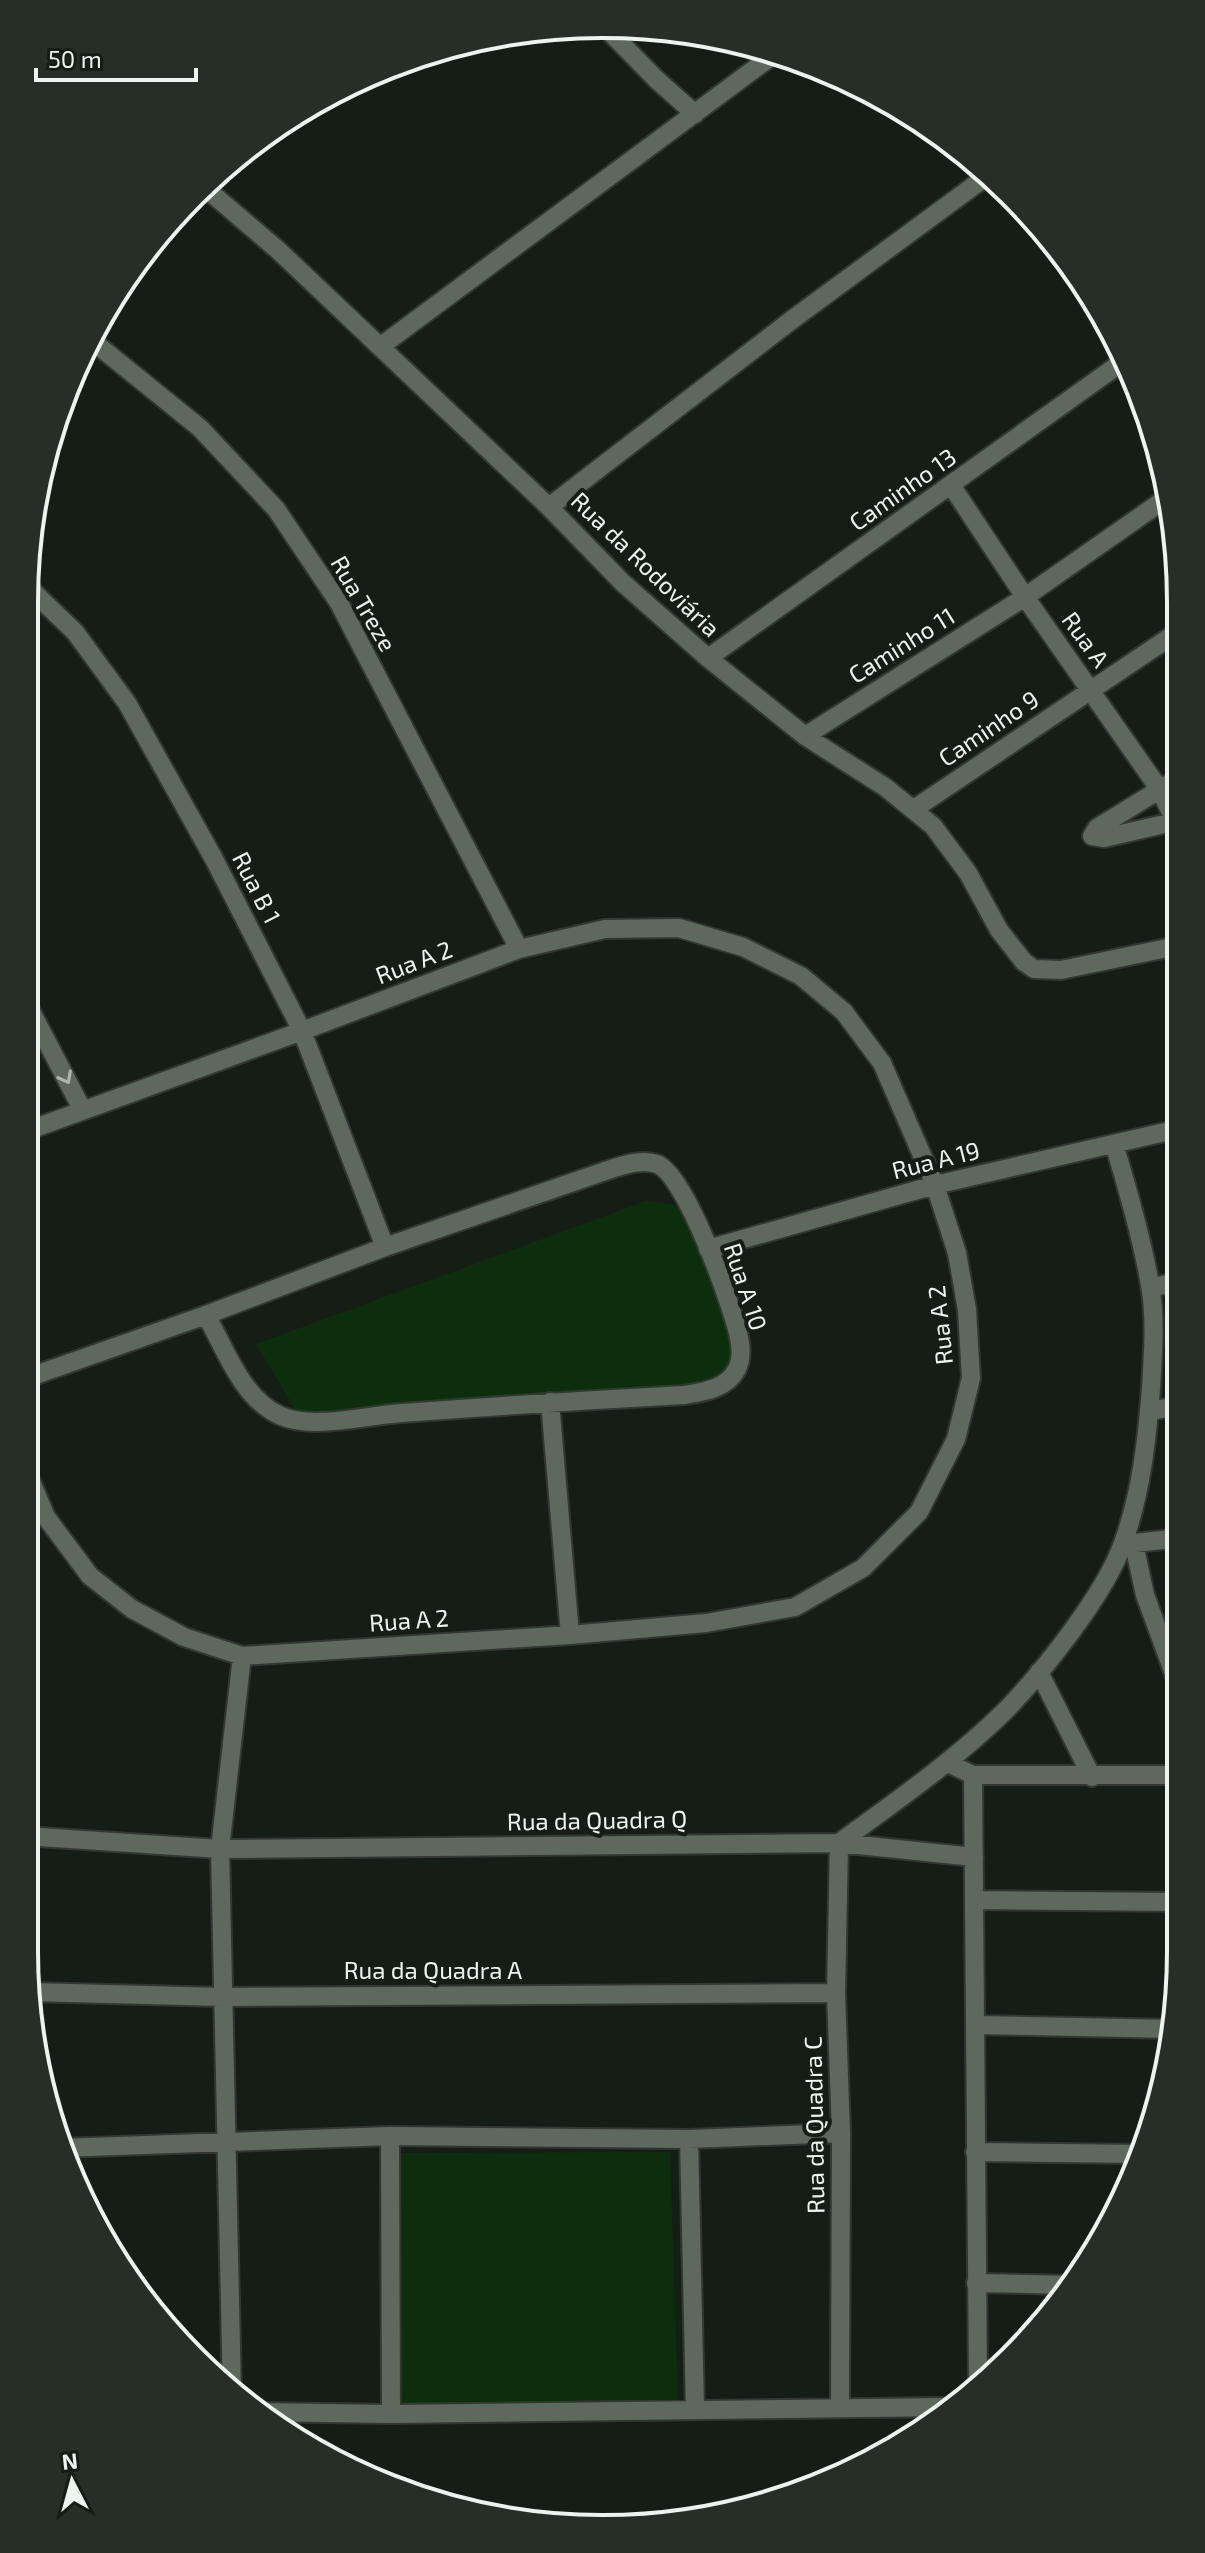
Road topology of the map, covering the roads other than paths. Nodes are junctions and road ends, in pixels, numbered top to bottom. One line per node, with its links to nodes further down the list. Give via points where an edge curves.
1 (616, 38): 3 (street)
2 (764, 62): 3 (street)
3 (695, 114): 6 (street)
4 (979, 182): 11 (street)
5 (213, 194): 6 (street, Rua da Rodoviária)
6 (381, 346): 11 (street, Rua da Rodoviária)
7 (99, 347): 24 (street, Rua Treze, via 200,428 276,509 339,603)
8 (1115, 367): 9 (street, Caminho 13)
9 (951, 485): 13 (street, Rua A); 15 (street, Caminho 13)
10 (1158, 504): 13 (street, Caminho 11)
11 (549, 507): 15 (street, Rua da Rodoviária, via 623,583)
12 (38, 597): 26 (street, Rua B 1, via 75,632 127,703)
13 (1025, 597): 16 (street, Rua A); 17 (street, Caminho 11)
14 (1167, 639): 16 (street, Caminho 9)
15 (708, 658): 17 (street, Rua da Rodoviária)
16 (1091, 689): 19 (street, Rua A); 21 (street, Caminho 9)
17 (805, 736): 21 (street, Rua da Rodoviária)
18 (1167, 785): 19 (street)
19 (1160, 790): 20 (street, Rua A); 22 (street, via 1092,836)
20 (1167, 803)
21 (914, 809): 23 (street, Rua da Rodoviária, via 950,848 1011,948 1034,969 1047,972)
22 (1167, 824)
23 (1167, 948)
24 (519, 949): 26 (street, Rua A 2); 31 (street, Rua A 2, via 605,929 679,928 743,947 801,976 844,1012 882,1063)
25 (38, 1025): 27 (street, one-way to 27)
26 (302, 1031): 27 (street, Rua A 2); 32 (street, Rua B 1)
27 (82, 1109): 28 (street, Rua A 2)
28 (38, 1126)
29 (1167, 1132): 30 (street, Rua A 19)
30 (1114, 1144): 31 (street, Rua A 19); 35 (street)
31 (935, 1185): 33 (street, Rua A 19); 44 (street, Rua A 2, via 957,1253 971,1378 956,1439 919,1512 863,1568 795,1607 706,1623)
32 (385, 1247): 33 (street, Rua A 10, via 638,1162 657,1164 674,1177); 36 (street, Rua A 10)
33 (708, 1249): 38 (street, Rua A 10, via 738,1335 741,1356 728,1382 684,1395)
34 (1167, 1284): 35 (street)
35 (1151, 1288): 40 (street)
36 (206, 1315): 37 (street, Rua A 10); 38 (street, Rua A 10, via 243,1382 261,1404 283,1417 313,1423)
37 (38, 1374)
38 (550, 1402): 44 (street)
39 (1167, 1408): 40 (street)
40 (1149, 1411): 43 (street)
41 (38, 1498): 46 (street, Rua A 2, via 90,1576 132,1609 184,1637)
42 (1167, 1540): 43 (street)
43 (1129, 1544): 45 (street); 47 (street)
44 (570, 1635): 46 (street, Rua A 2)
45 (1167, 1652)
46 (242, 1656): 54 (street)
47 (1039, 1672): 48 (street); 51 (street)
48 (948, 1763): 49 (street); 53 (street)
49 (973, 1775): 51 (street); 55 (street)
50 (1167, 1775): 51 (street)
51 (1092, 1777)
52 (38, 1837): 54 (street, Rua da Quadra Q)
53 (839, 1843): 54 (street, Rua da Quadra Q); 55 (street, Rua da Quadra Q); 59 (street, Rua da Quadra C)
54 (220, 1849): 60 (street)
55 (974, 1857): 56 (street)
56 (974, 1900): 57 (street); 61 (street)
57 (1167, 1902)
58 (40, 1992): 60 (street, Rua da Quadra A)
59 (836, 1993): 60 (street, Rua da Quadra A); 63 (street, Rua da Quadra C)
60 (223, 1997): 66 (street)
61 (975, 2025): 62 (street); 68 (street)
62 (1161, 2029)
63 (841, 2133): 65 (street); 74 (street, Rua da Quadra C)
64 (390, 2136): 65 (street); 66 (street); 78 (street)
65 (689, 2139): 76 (street)
66 (227, 2142): 67 (street); 73 (street)
67 (74, 2148)
68 (975, 2152): 69 (street); 70 (street)
69 (1129, 2154)
70 (976, 2283): 71 (street); 72 (street)
71 (1057, 2285)
72 (978, 2372)
73 (232, 2376)
74 (840, 2407): 75 (street); 76 (street)
75 (934, 2407)
76 (695, 2410): 78 (street)
77 (279, 2412): 78 (street)
78 (391, 2414)

